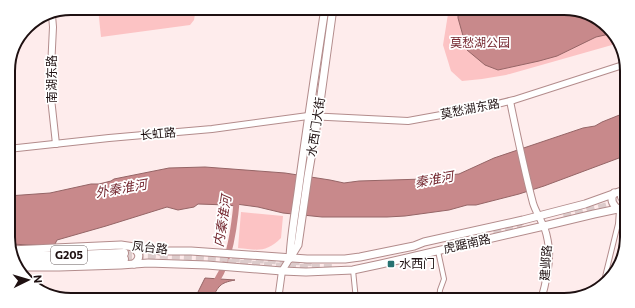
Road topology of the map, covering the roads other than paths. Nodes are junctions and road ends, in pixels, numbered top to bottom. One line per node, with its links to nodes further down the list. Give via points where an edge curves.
1 (324, 15): 6 (main road, 水西门大街)
2 (332, 15): 7 (main road, 水西门大街)
3 (53, 18): 8 (street, 南湖东路, via 50,89)
4 (620, 66): 5 (street, 莫愁湖东路)
5 (510, 101): 7 (street, 莫愁湖东路, via 408,121); 13 (street, 建邺路, via 518,143)
6 (308, 116): 7 (street, 莫愁湖东路); 8 (street, 长虹路, via 212,129); 15 (main road, 水西门大街)
7 (318, 117): 15 (main road, 水西门大街)
8 (56, 144): 9 (street, 长虹路)
9 (15, 148)
10 (620, 201): 13 (main road, 虎踞南路, via 584,204)
11 (620, 202): 14 (main road, 虎踞南路, via 594,214)
12 (620, 215): 28 (street)
13 (538, 216): 14 (street, 建邺路); 21 (main road, 虎踞南路, via 360,257)
14 (544, 226): 18 (main road, 虎踞南路); 32 (street, 建邺路, via 548,238 548,256)
15 (294, 245): 20 (main road)
16 (131, 246): 17 (main road, 凤台路); 20 (main road, 凤台路, via 161,251); 23 (main road, via 139,255)
17 (16, 250)
18 (438, 251): 25 (main road, 虎踞南路); 31 (street, via 444,279)
19 (18, 256): 22 (highway, G205, via 124,256 60,262)
20 (290, 258): 21 (main road, 虎踞南路); 26 (street)
21 (317, 259): 27 (main road, via 311,264)
22 (20, 262)
23 (134, 264): 24 (main road, 凤台路); 26 (main road, 凤台路, via 207,265)
24 (23, 266)
25 (353, 270): 27 (main road, 虎踞南路); 30 (street)
26 (282, 271): 27 (main road, 虎踞南路); 29 (street)
27 (317, 272)
28 (605, 275)
29 (279, 293)
30 (355, 293)
31 (440, 293)
32 (543, 293)

